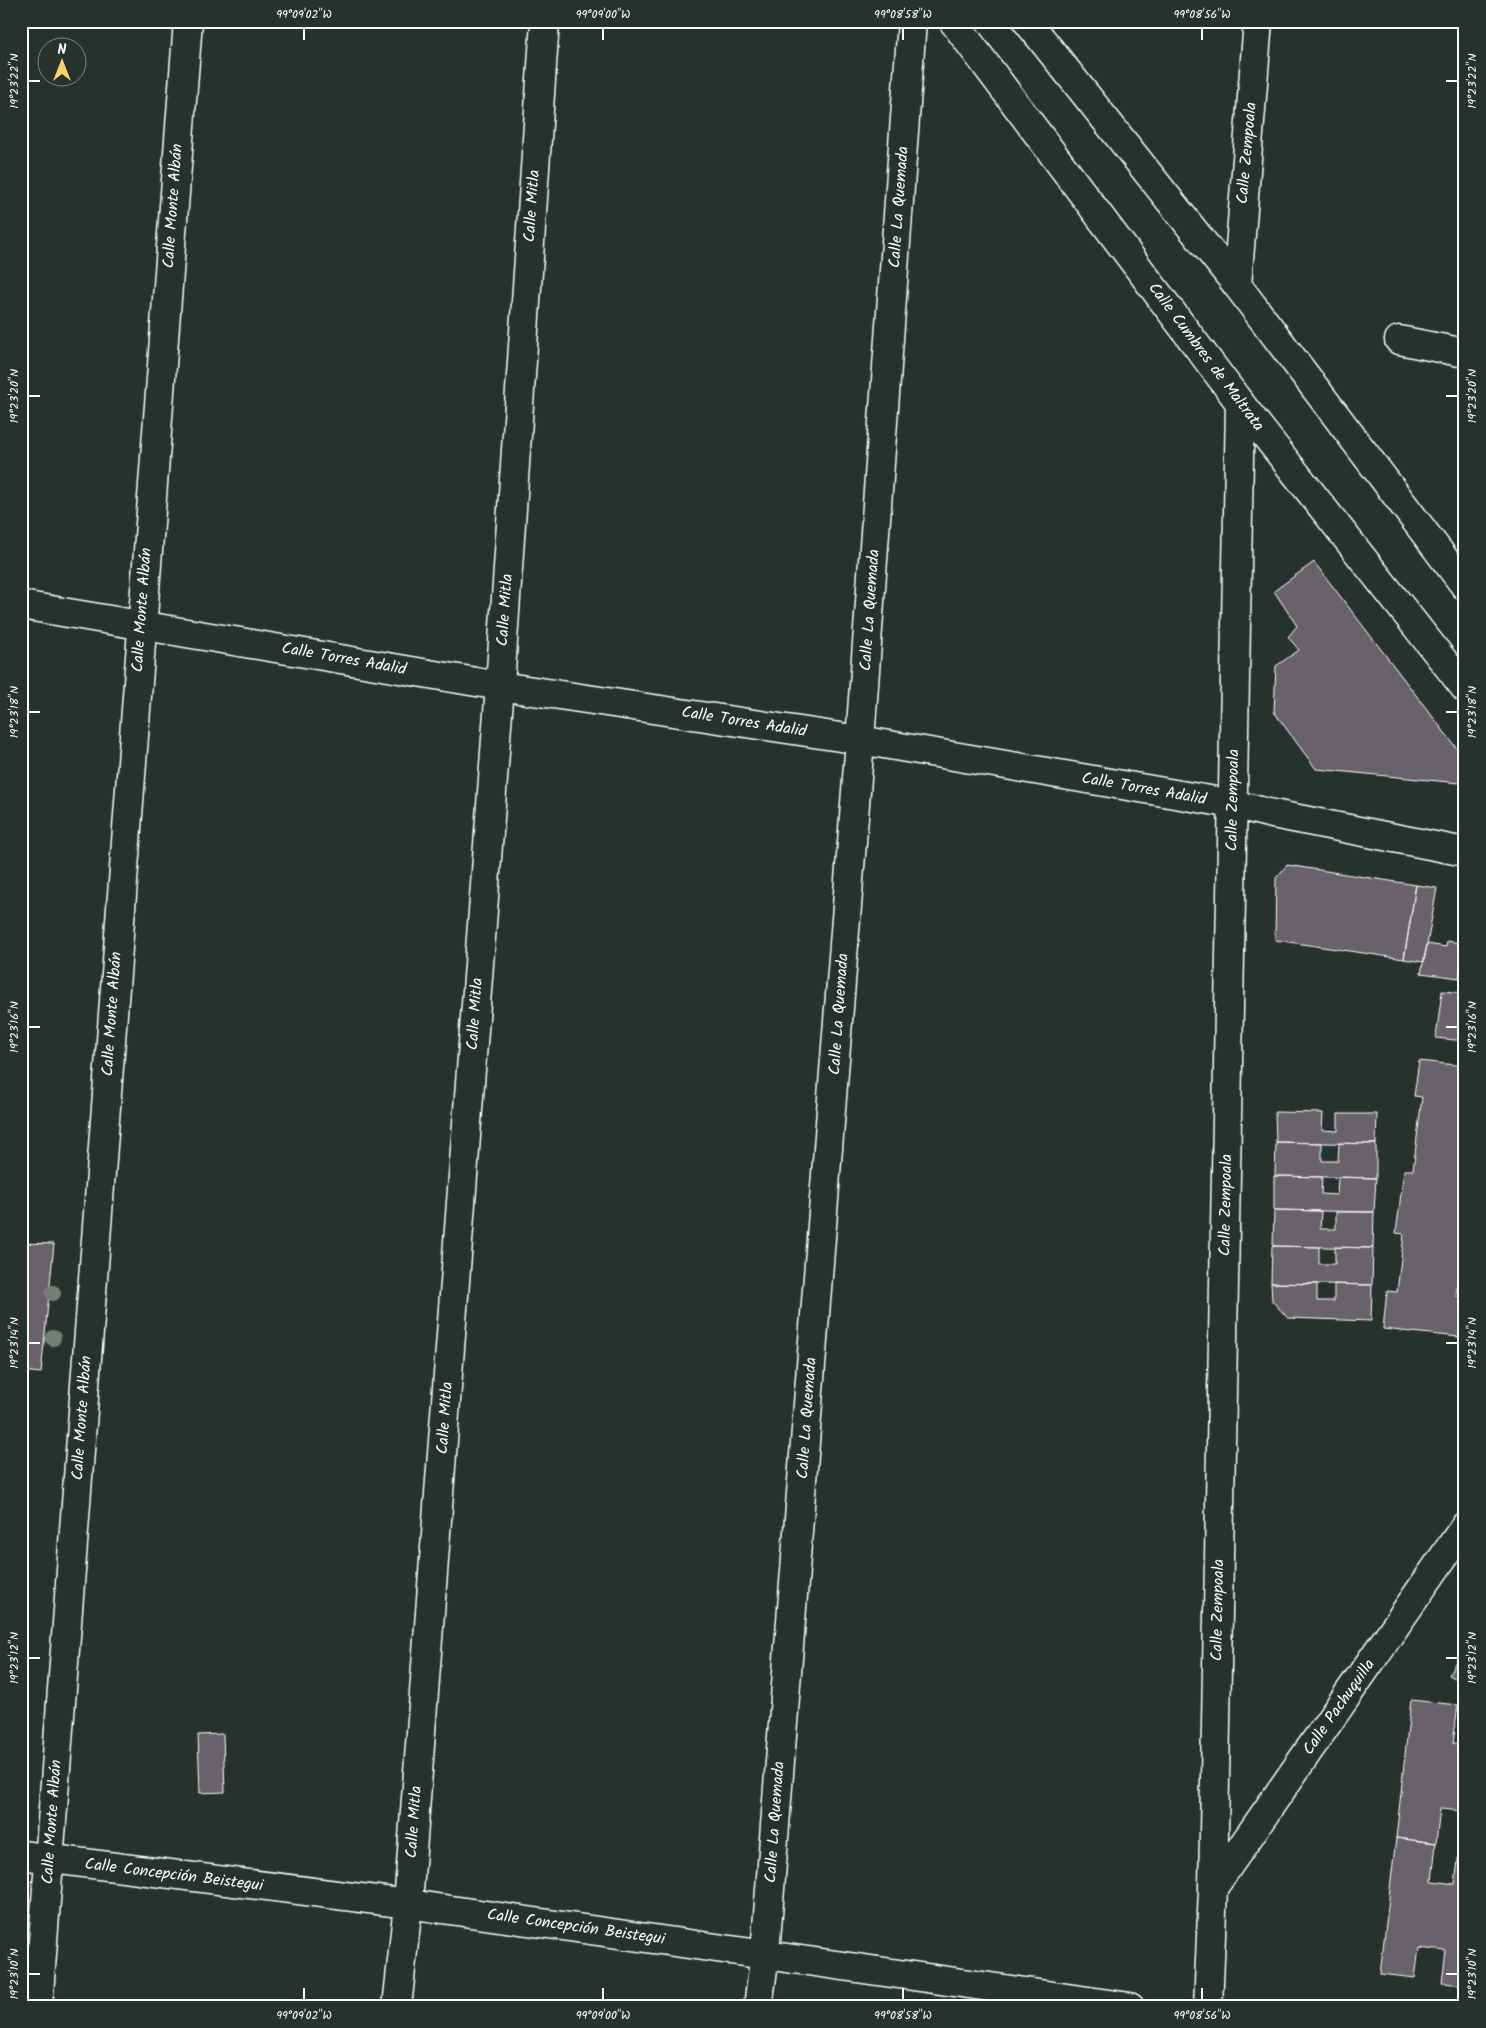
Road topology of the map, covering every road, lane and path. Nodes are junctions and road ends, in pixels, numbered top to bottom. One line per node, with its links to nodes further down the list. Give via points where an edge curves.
1 (188, 21): 13 (street, Calle Monte Albán)
2 (545, 21): 14 (street, Calle Mitla)
3 (912, 21): 16 (street, Calle La Quemada)
4 (953, 21): 10 (street, Calle Cumbres de Maltrata)
5 (1027, 21): 7 (street)
6 (1258, 21): 7 (street, Calle Zempoala)
7 (1236, 285): 11 (street)
8 (1399, 340): 9 (street)
9 (1465, 353)
10 (1240, 403): 15 (street, Calle Cumbres de Maltrata); 17 (street, Calle Zempoala)
11 (1465, 586)
12 (21, 605): 13 (street, Calle Torres Adalid)
13 (141, 624): 14 (street, Calle Torres Adalid); 21 (street, Calle Monte Albán)
14 (500, 686): 16 (street, Calle Torres Adalid); 23 (street, Calle Mitla)
15 (1465, 688)
16 (860, 740): 17 (street, Calle Torres Adalid); 24 (street, Calle La Quemada)
17 (1233, 804): 18 (street, Calle Torres Adalid, via 1268,814); 22 (street, Calle Zempoala)
18 (1465, 852)
19 (1465, 1526): 22 (street, Calle Pachuquilla)
20 (21, 1855): 21 (street, Calle Concepción Beistegui)
21 (49, 1859): 23 (street, Calle Concepción Beistegui); 25 (street, Calle Monte Albán)
22 (1213, 1888): 29 (street, Calle Zempoala)
23 (408, 1904): 24 (street, Calle Concepción Beistegui); 26 (street, Calle Mitla)
24 (765, 1953): 27 (street, Calle La Quemada); 28 (street, Calle Concepción Beistegui)
25 (38, 2007)
26 (397, 2007)
27 (758, 2007)
28 (1130, 2007)
29 (1208, 2007)

